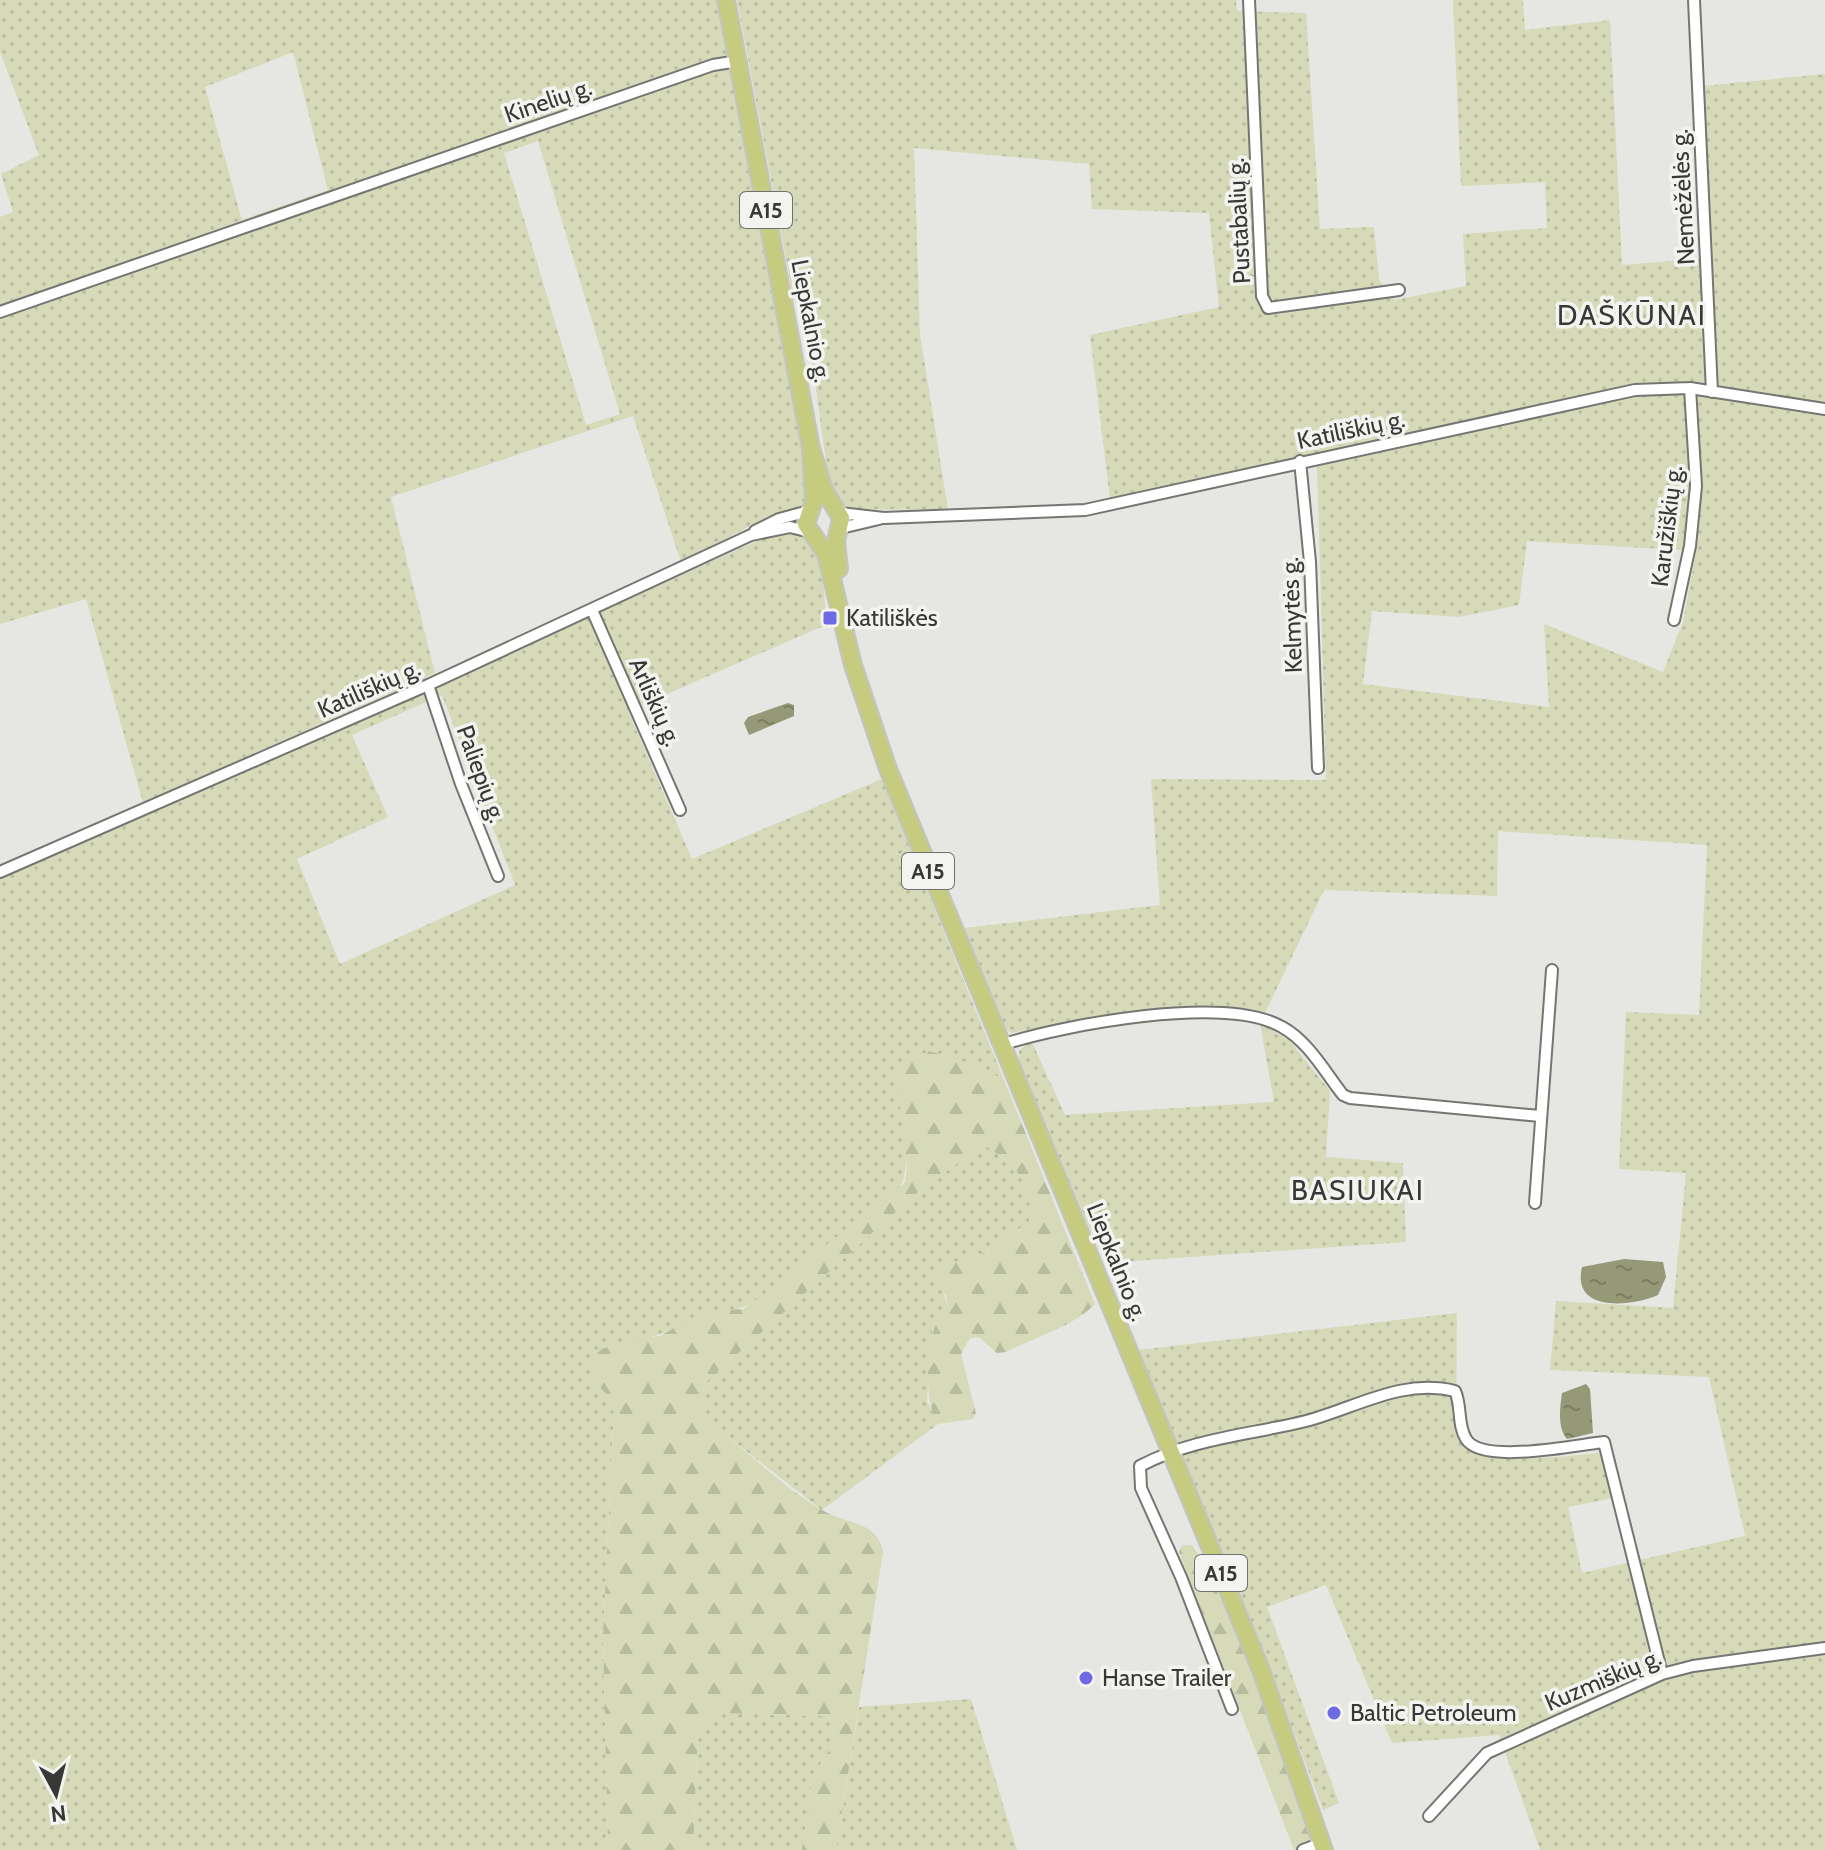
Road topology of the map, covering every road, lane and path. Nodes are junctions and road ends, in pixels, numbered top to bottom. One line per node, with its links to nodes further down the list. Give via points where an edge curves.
1 (726, 0): 4 (highway, A15)
2 (1249, 0): 5 (street, Pustabalių g., via 1262,296 1268,308)
3 (1694, 0): 8 (street, Nemėžėlės g.)
4 (738, 61): 6 (street, Kinelių g., via 713,65); 10 (highway, Liepkalnio g. / A15)
5 (1399, 290)
6 (0, 312)
7 (1690, 388): 8 (street, Katiliškių g.); 11 (street, Katiliškių g., via 1635,390); 17 (street, Karužiškių g., via 1696,486)
8 (1712, 392): 9 (street, Katiliškių g.)
9 (1825, 409)
10 (811, 448): 12 (highway, Liepkalnio g. / A15); 13 (highway, Liepkalnio g. / A15)
11 (1300, 461): 13 (street, Katiliškių g., via 1085,510); 20 (street, Kelmytės g., via 1310,562)
12 (811, 509): 13 (highway); 14 (street, Katiliškių g., via 767,523); 15 (highway, Liepkalnio g. / A15, via 806,524)
13 (837, 520): 15 (highway, via 829,539); 19 (highway, Liepkalnio g. / A15, via 837,559)
14 (751, 535): 15 (street, Katiliškių g., via 790,527); 16 (street, Katiliškių g.)
15 (814, 536): 19 (highway, Liepkalnio g. / A15, via 826,554)
16 (592, 610): 18 (street, Katiliškių g.); 21 (street, Arliškių g.)
17 (1674, 620)
18 (428, 685): 22 (street, Katiliškių g.); 23 (street, Paliepių g.)
19 (864, 693): 25 (highway, Liepkalnio g. / A15, via 909,825)
20 (1318, 768)
21 (680, 810)
22 (0, 872)
23 (498, 876)
24 (1552, 970): 26 (street)
25 (1001, 1045): 26 (street, via 1053,1029 1106,1022 1257,1016 1299,1039 1350,1098); 28 (highway, Liepkalnio g. / A15)
26 (1540, 1116): 27 (street)
27 (1535, 1203)
28 (1170, 1450): 30 (street, via 1302,1422 1413,1388 1455,1391 1468,1442 1485,1451 1604,1442); 31 (street, via 1140,1466 1141,1488); 33 (highway, Liepkalnio g. / A15, via 1271,1696)
29 (1825, 1648): 30 (street, Kuzmiškių g.)
30 (1662, 1674): 32 (street, Kuzmiškių g., via 1487,1753)
31 (1232, 1709)
32 (1429, 1816)
33 (1323, 1846): 34 (street)
34 (1303, 1850)

